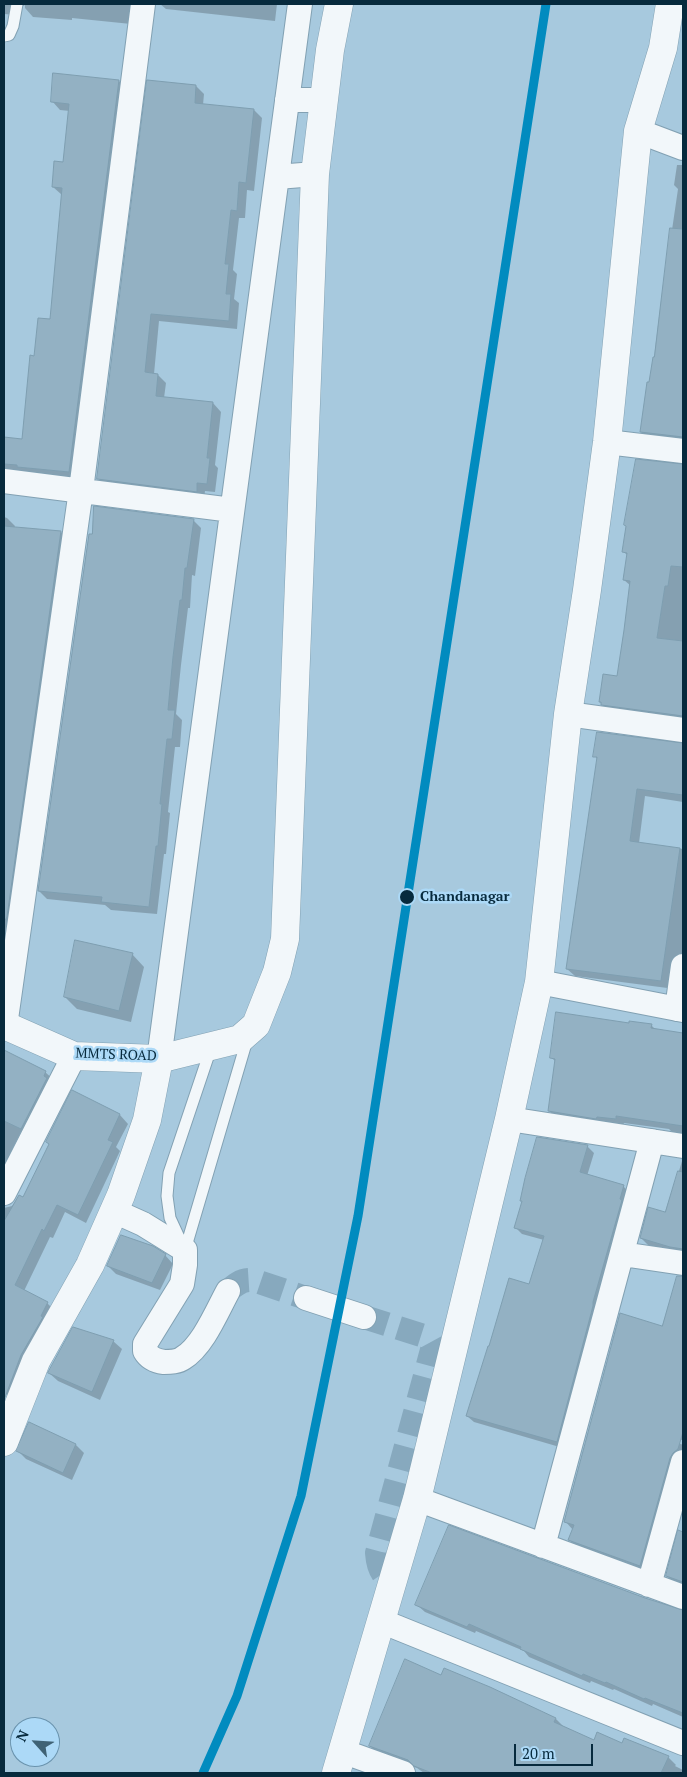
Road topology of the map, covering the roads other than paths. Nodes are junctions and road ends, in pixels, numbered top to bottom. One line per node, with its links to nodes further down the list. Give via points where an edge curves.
1 (17, 4): 6 (lane, via 13,26 9,35)
2 (143, 4): 16 (street)
3 (300, 4): 7 (street)
4 (338, 4): 8 (street)
5 (670, 4): 9 (street, via 663,48)
6 (4, 36)
7 (287, 100): 8 (street); 12 (street)
8 (324, 100): 11 (street)
9 (638, 131): 10 (street); 13 (street)
10 (683, 148)
11 (315, 174): 12 (street); 24 (street, via 285,939 277,972)
12 (276, 177): 17 (street)
13 (607, 442): 14 (street); 18 (street)
14 (683, 451)
15 (4, 481): 16 (street)
16 (82, 490): 17 (street); 23 (street)
17 (232, 510): 27 (street)
18 (568, 714): 19 (street); 21 (street)
19 (683, 730)
20 (683, 966): 22 (street)
21 (540, 982): 22 (street); 28 (street)
22 (680, 1010)
23 (4, 1026): 26 (street, MMTS ROAD)
24 (252, 1029): 25 (street, MMTS ROAD, via 240,1039); 33 (lane)
25 (212, 1045): 27 (street, MMTS ROAD); 33 (lane, via 169,1173 167,1196 170,1218)
26 (74, 1056): 27 (street, MMTS ROAD); 31 (street)
27 (159, 1059): 32 (street, via 147,1120)
28 (509, 1119): 29 (street); 41 (street)
29 (652, 1141): 30 (street); 34 (street)
30 (683, 1146)
31 (4, 1193)
32 (114, 1211): 33 (street, via 143,1224); 39 (street, via 90,1265 36,1361)
33 (185, 1250): 36 (street, via 182,1284 145,1344 147,1355 161,1361 182,1359 202,1337)
34 (622, 1254): 35 (street); 43 (street)
35 (683, 1263)
36 (228, 1291)
37 (306, 1298): 38 (street)
38 (364, 1317)
39 (4, 1442)
40 (683, 1462): 42 (street)
41 (417, 1500): 43 (street); 46 (street)
42 (678, 1504): 44 (street)
43 (543, 1546): 44 (street)
44 (649, 1585): 45 (street)
45 (683, 1597)
46 (381, 1621): 47 (street); 48 (street)
47 (683, 1743)
48 (339, 1762): 49 (street)
49 (403, 1773)

